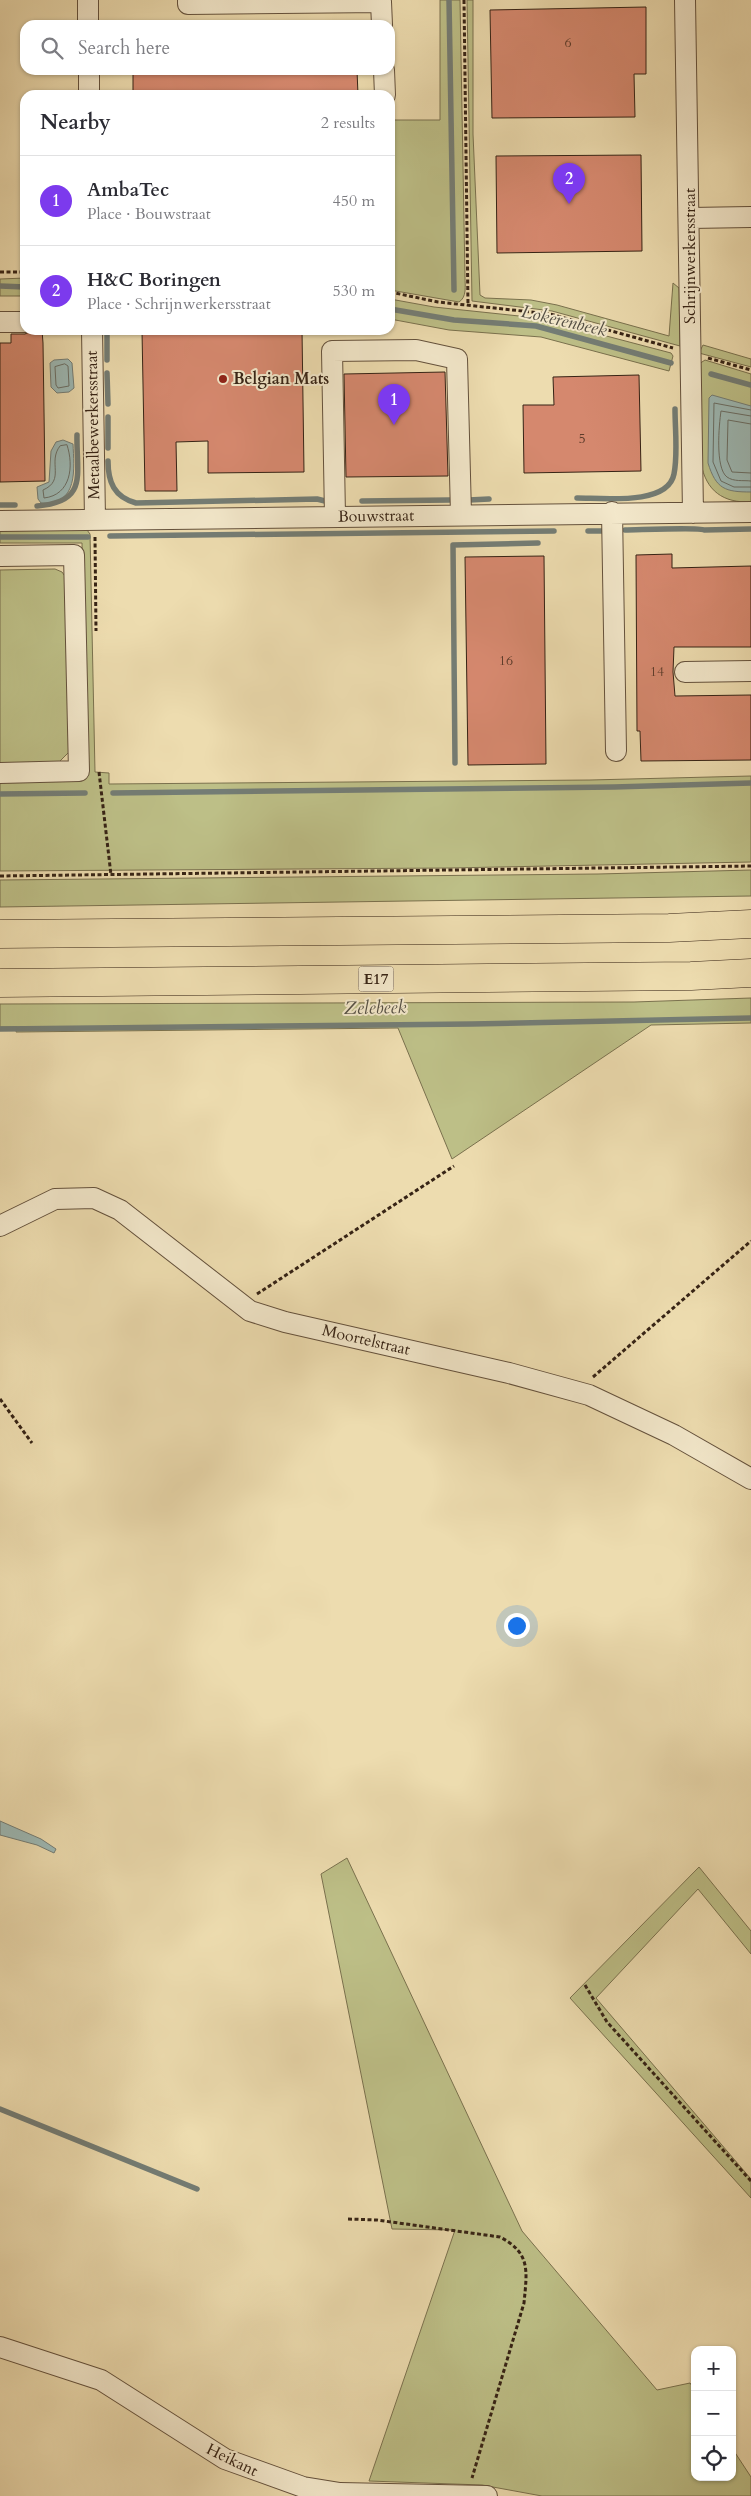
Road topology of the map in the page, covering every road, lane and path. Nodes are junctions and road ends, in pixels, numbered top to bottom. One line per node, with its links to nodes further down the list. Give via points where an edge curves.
1 (88, 0): 5 (street)
2 (188, 0): 6 (street, via 188,4 381,2)
3 (464, 0): 16 (path)
4 (685, 0): 12 (street, Schrijnwerkersstraat)
5 (88, 20)
6 (382, 20)
7 (88, 75): 9 (street)
8 (384, 75): 10 (street)
9 (89, 90)
10 (385, 90)
11 (751, 217): 12 (street)
12 (690, 218): 20 (street, Schrijnwerkersstraat)
13 (0, 272): 14 (path)
14 (20, 272)
15 (395, 293): 16 (path)
16 (468, 306): 20 (path, via 550,314)
17 (0, 322): 18 (street)
18 (20, 322)
19 (92, 335): 27 (street, Metaalbewerkersstraat)
20 (690, 353): 21 (path); 24 (street, Schrijnwerkersstraat)
21 (751, 370)
22 (612, 512): 24 (street, Bouwstraat); 25 (street, Bouwstraat); 33 (street)
23 (751, 512): 24 (street, Bouwstraat)
24 (693, 513)
25 (461, 514): 26 (street, Bouwstraat); 26 (street, via 456,359 416,350 332,351)
26 (335, 516): 27 (street, Bouwstraat)
27 (95, 519): 28 (street, Bouwstraat); 30 (path)
28 (0, 520)
29 (0, 556): 35 (street, via 74,555 79,771)
30 (96, 636)
31 (751, 671): 32 (street)
32 (685, 672)
33 (616, 751)
34 (98, 762): 37 (path)
35 (0, 773)
36 (751, 866): 37 (path)
37 (111, 875): 38 (path)
38 (0, 876)
39 (751, 924): 40 (highway, via 649,928)
40 (0, 934)
41 (751, 973): 42 (highway, E17)
42 (0, 983)
43 (454, 1166): 46 (path)
44 (0, 1226): 46 (street, Moortelstraat, via 55,1199 94,1198 120,1210)
45 (751, 1241): 47 (path)
46 (241, 1304): 47 (street, Moortelstraat, via 250,1311 285,1322 500,1371)
47 (575, 1392): 50 (street, Moortelstraat, via 674,1435)
48 (0, 1399): 49 (path)
49 (32, 1443)
50 (751, 1479)
51 (585, 1985): 52 (path, via 607,2022)
52 (751, 2181)
53 (348, 2219): 55 (path, via 500,2237 515,2244 522,2255 527,2276 524,2303 472,2479)
54 (0, 2347): 55 (street, Heikant, via 101,2380 225,2459 303,2487 340,2493)
55 (475, 2496): 56 (street, Heikant)
56 (486, 2496)

